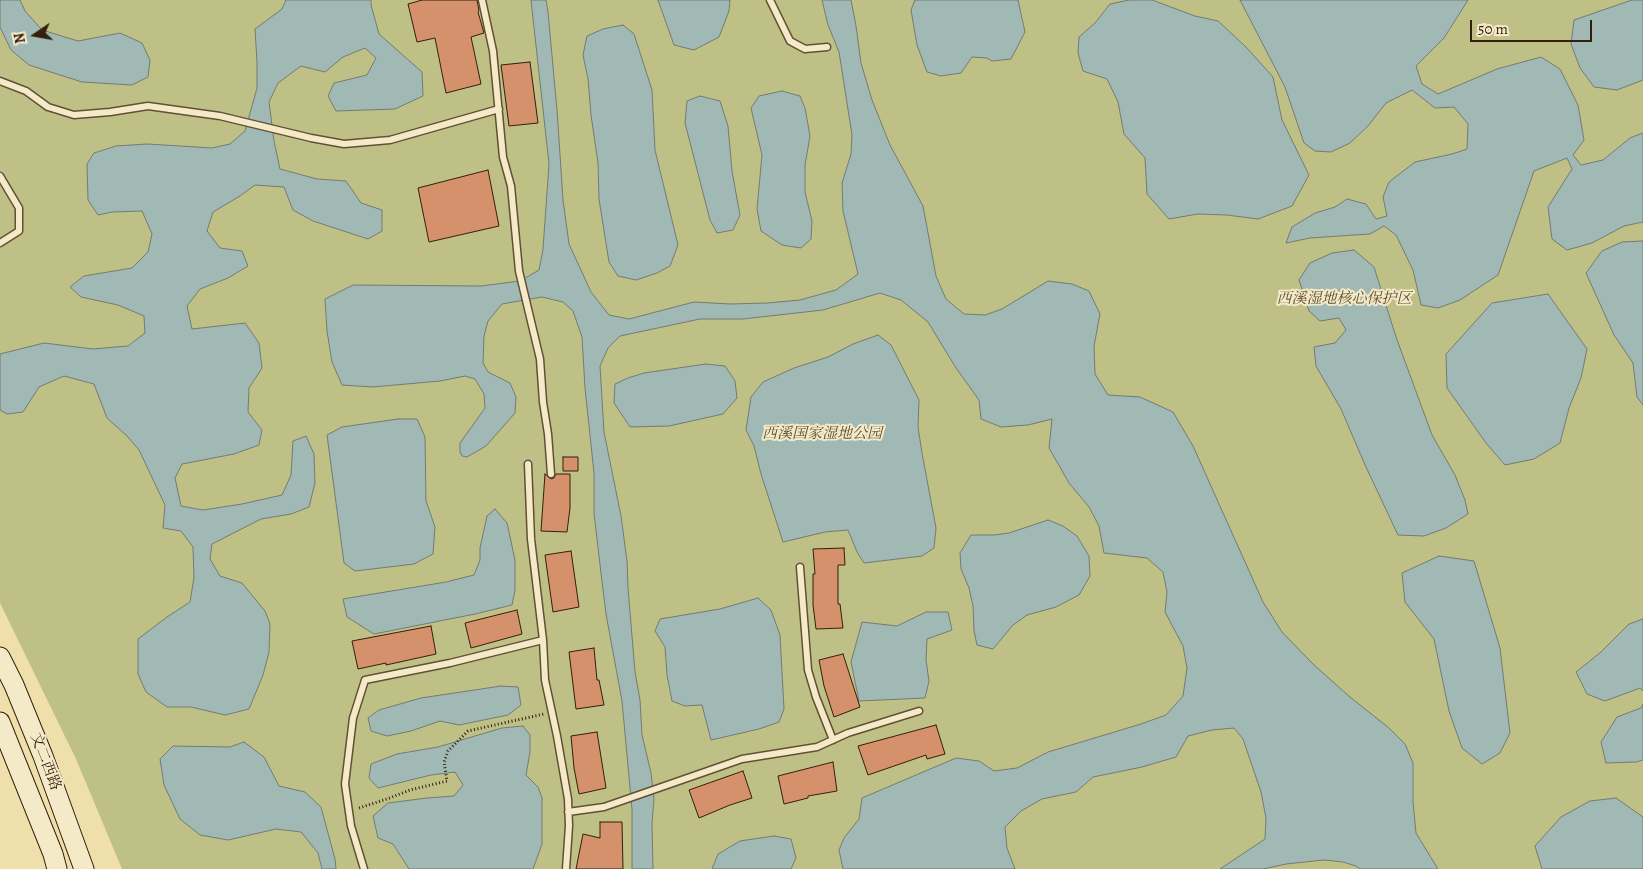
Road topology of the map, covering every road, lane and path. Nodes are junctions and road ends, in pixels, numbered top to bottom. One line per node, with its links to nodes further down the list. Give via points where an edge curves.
1 (482, 0): 5 (lane, via 493,51)
2 (770, 0): 3 (lane, via 790,41 805,49)
3 (827, 47)
4 (0, 81): 5 (lane, via 26,91 48,107 74,115 148,106 192,111 344,144 390,140)
5 (500, 110): 9 (lane, via 503,157 511,186 519,271 540,358)
6 (0, 176): 7 (lane, via 19,208 19,231)
7 (0, 243)
8 (528, 464): 11 (lane, via 531,538)
9 (551, 474)
10 (800, 568): 16 (lane, via 808,670)
11 (543, 640): 14 (lane, via 545,680); 17 (lane, via 365,680 353,718 348,756 345,784)
12 (0, 657): 20 (main road, 文二西路, via 43,756)
13 (920, 711): 16 (lane)
14 (552, 712): 17 (path, via 468,731 448,751 444,762 447,781); 18 (lane)
15 (0, 722): 19 (main road, 文二西路)
16 (833, 740): 18 (lane, via 817,747 742,759 604,807)
17 (348, 811): 21 (lane)
18 (568, 812): 22 (lane)
19 (57, 869)
20 (84, 869)
21 (364, 869)
22 (566, 869)

